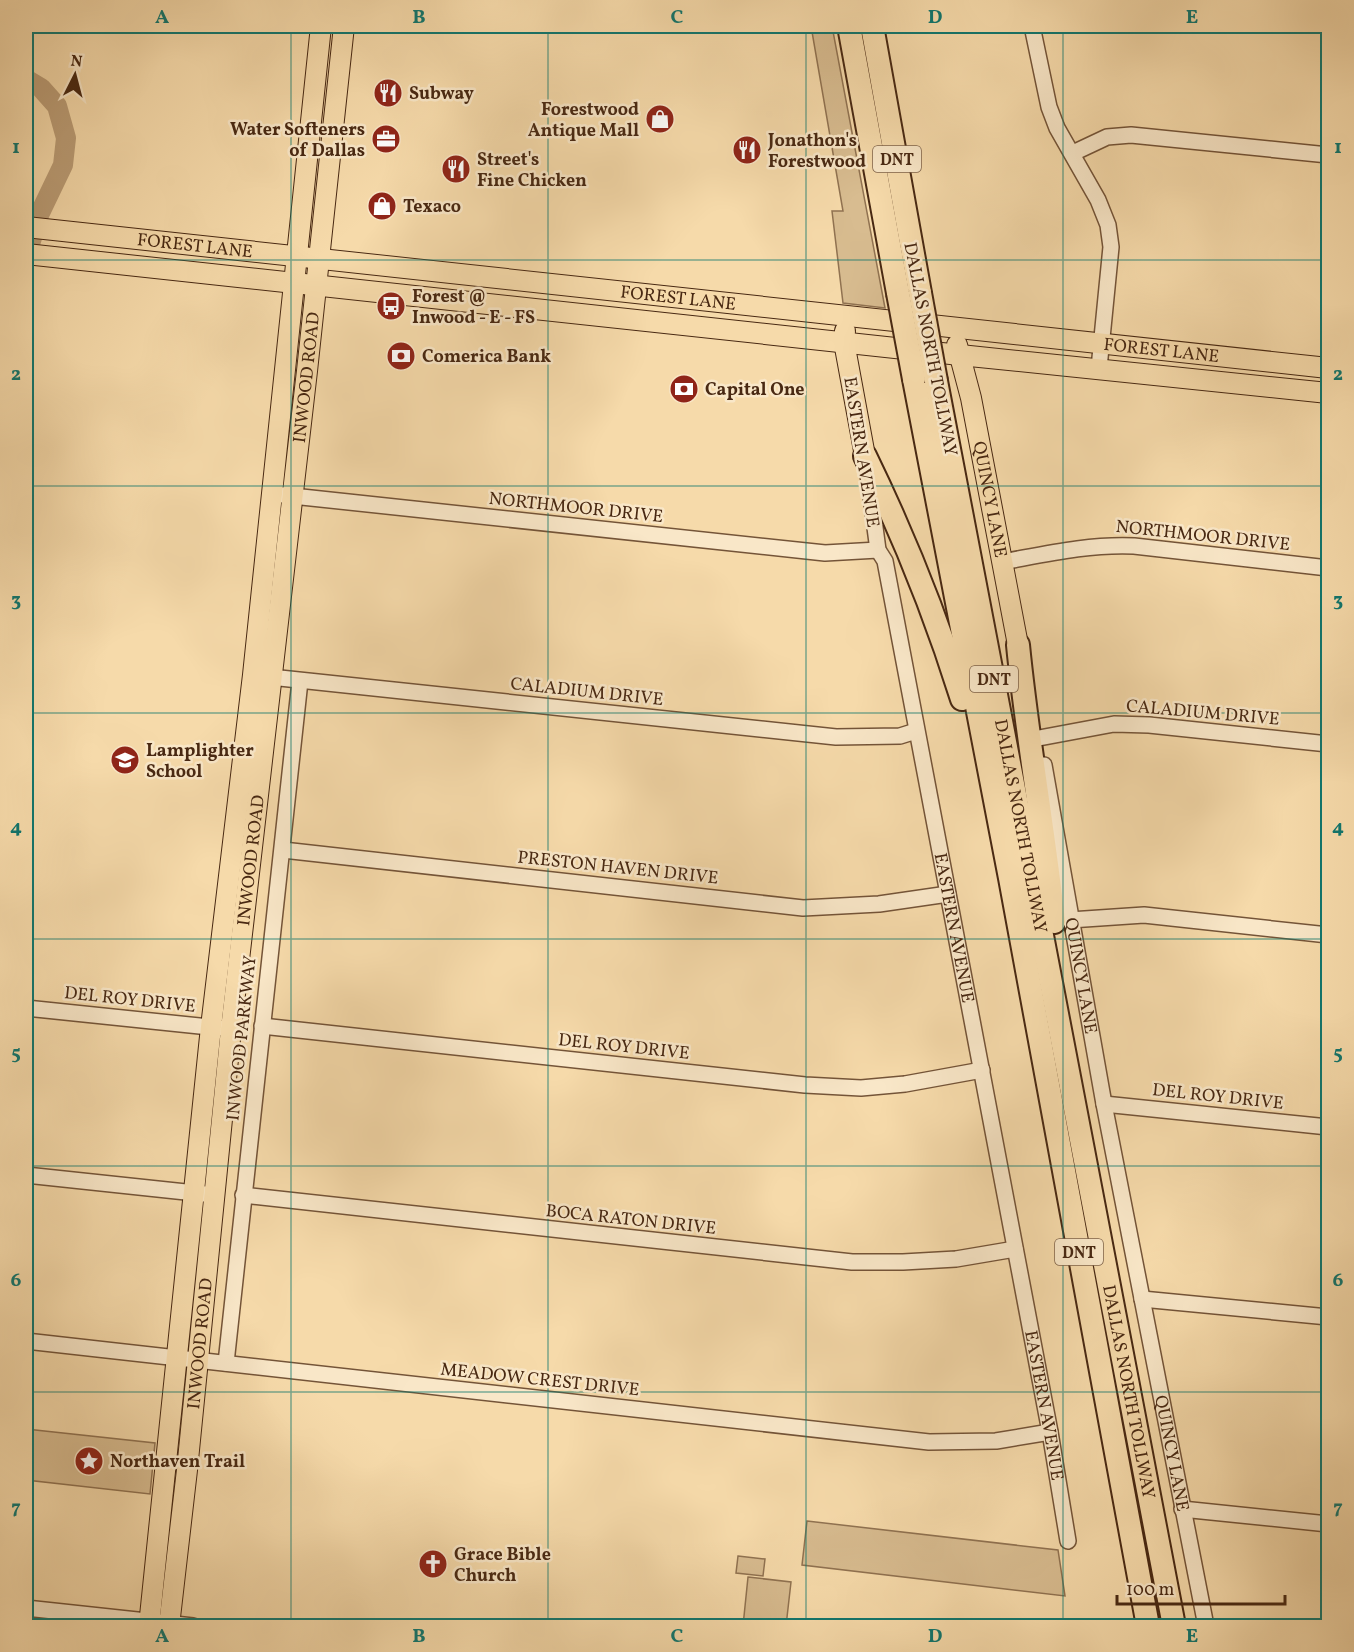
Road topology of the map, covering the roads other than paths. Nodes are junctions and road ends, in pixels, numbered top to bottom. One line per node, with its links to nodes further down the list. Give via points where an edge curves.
1 (321, 26): 6 (main road, INWOOD ROAD)
2 (344, 26): 7 (main road, INWOOD ROAD)
3 (849, 26): 18 (highway, DALLAS NORTH TOLLWAY / DNT)
4 (872, 26): 18 (highway, DALLAS NORTH TOLLWAY / DNT)
5 (1032, 26): 8 (street, via 1049,107)
6 (311, 113): 7 (main road); 12 (main road, INWOOD ROAD)
7 (334, 115): 13 (main road, INWOOD ROAD)
8 (1072, 153): 9 (street, via 1107,137 1131,135); 24 (street, via 1108,225 1111,247)
9 (1329, 155)
10 (26, 227): 12 (main road, FOREST LANE)
11 (34, 255): 15 (main road, FOREST LANE)
12 (296, 257): 13 (main road, FOREST LANE); 15 (main road, INWOOD ROAD)
13 (319, 259): 14 (main road, FOREST LANE); 16 (main road, INWOOD ROAD)
14 (501, 278): 17 (main road, FOREST LANE); 19 (main road, via 475,288 437,290)
15 (293, 282): 16 (main road, FOREST LANE); 34 (main road, INWOOD ROAD)
16 (316, 285): 19 (main road, FOREST LANE); 35 (main road, INWOOD ROAD)
17 (558, 285): 20 (main road); 21 (main road, FOREST LANE)
18 (909, 293): 46 (highway, DALLAS NORTH TOLLWAY / DNT, bridge, via 914,379); 52 (highway, DALLAS NORTH TOLLWAY / DNT, bridge, via 936,381)
19 (429, 297): 20 (main road, FOREST LANE)
20 (555, 311): 23 (main road, FOREST LANE)
21 (847, 316): 22 (main road, FOREST LANE); 23 (main road, EASTERN AVENUE)
22 (953, 328): 24 (main road, FOREST LANE); 25 (main road, QUINCY LANE)
23 (844, 342): 25 (main road, FOREST LANE); 33 (main road, EASTERN AVENUE)
24 (1102, 343): 27 (main road, FOREST LANE); 28 (street)
25 (960, 356): 26 (main road, FOREST LANE); 32 (main road, QUINCY LANE)
26 (1008, 360): 28 (main road, FOREST LANE); 32 (main road, via 983,369 974,381)
27 (1257, 361): 29 (main road, FOREST LANE); 30 (main road)
28 (1099, 368): 30 (main road, FOREST LANE)
29 (1329, 368)
30 (1254, 385): 31 (main road, FOREST LANE)
31 (1329, 393)
32 (971, 398): 37 (main road, QUINCY LANE)
33 (865, 456): 36 (street, EASTERN AVENUE); 46 (highway, via 890,507 945,648)
34 (271, 494): 35 (street, NORTHMOOR DRIVE); 40 (main road, INWOOD ROAD)
35 (293, 496): 36 (street, NORTHMOOR DRIVE, via 825,553); 41 (main road, INWOOD ROAD)
36 (878, 549): 43 (street, EASTERN AVENUE, via 885,561)
37 (1002, 562): 38 (street, NORTHMOOR DRIVE, via 1105,545); 39 (main road, QUINCY LANE)
38 (1329, 568)
39 (1018, 645): 44 (street, QUINCY LANE); 52 (highway, via 1054,927)
40 (253, 675): 41 (street, CALADIUM DRIVE); 48 (main road, INWOOD ROAD)
41 (272, 677): 42 (street, CALADIUM DRIVE); 48 (main road, INWOOD ROAD)
42 (300, 681): 43 (street, CALADIUM DRIVE, via 836,737 900,736); 47 (street, INWOOD PARKWAY)
43 (916, 731): 49 (street, EASTERN AVENUE)
44 (1039, 738): 45 (street, CALADIUM DRIVE, via 1114,724); 50 (street, QUINCY LANE)
45 (1329, 744)
46 (989, 777): 78 (highway, DALLAS NORTH TOLLWAY / DNT)
47 (283, 850): 49 (street, PRESTON HAVEN DRIVE, via 804,908 879,904); 54 (street, INWOOD PARKWAY)
48 (238, 882): 55 (main road, INWOOD ROAD)
49 (948, 894): 56 (street, EASTERN AVENUE)
50 (1070, 920): 51 (street, via 1144,915); 57 (street, QUINCY LANE)
51 (1329, 935)
52 (1051, 978): 79 (highway, DALLAS NORTH TOLLWAY / DNT)
53 (26, 1008): 55 (street, DEL ROY DRIVE)
54 (262, 1026): 56 (street, DEL ROY DRIVE, via 805,1085 872,1087); 62 (street, INWOOD PARKWAY)
55 (221, 1028): 60 (main road, INWOOD ROAD); 61 (main road, INWOOD ROAD)
56 (982, 1070): 63 (street, EASTERN AVENUE)
57 (1104, 1104): 58 (street, DEL ROY DRIVE); 64 (street, QUINCY LANE)
58 (1329, 1127)
59 (26, 1175): 60 (street)
60 (194, 1193): 61 (street); 67 (main road, INWOOD ROAD)
61 (214, 1195): 68 (main road, INWOOD ROAD)
62 (243, 1195): 63 (street, BOCA RATON DRIVE, via 852,1262 956,1259); 69 (street, INWOOD PARKWAY)
63 (1016, 1249): 70 (street, EASTERN AVENUE)
64 (1142, 1299): 65 (street); 71 (street, QUINCY LANE)
65 (1329, 1317)
66 (26, 1341): 67 (street, MEADOW CREST DRIVE)
67 (177, 1358): 68 (street, MEADOW CREST DRIVE); 75 (main road, INWOOD ROAD)
68 (197, 1360): 69 (street, MEADOW CREST DRIVE); 76 (main road, INWOOD ROAD)
69 (226, 1363): 70 (street, MEADOW CREST DRIVE, via 929,1442 996,1441)
70 (1050, 1432): 73 (street, EASTERN AVENUE)
71 (1182, 1509): 72 (street); 80 (street, QUINCY LANE)
72 (1329, 1524)
73 (1068, 1541)
74 (26, 1608): 75 (street)
75 (149, 1624): 76 (street)
76 (169, 1625): 77 (street)
77 (193, 1626)
78 (1148, 1626)
79 (1174, 1626)
80 (1206, 1626)

